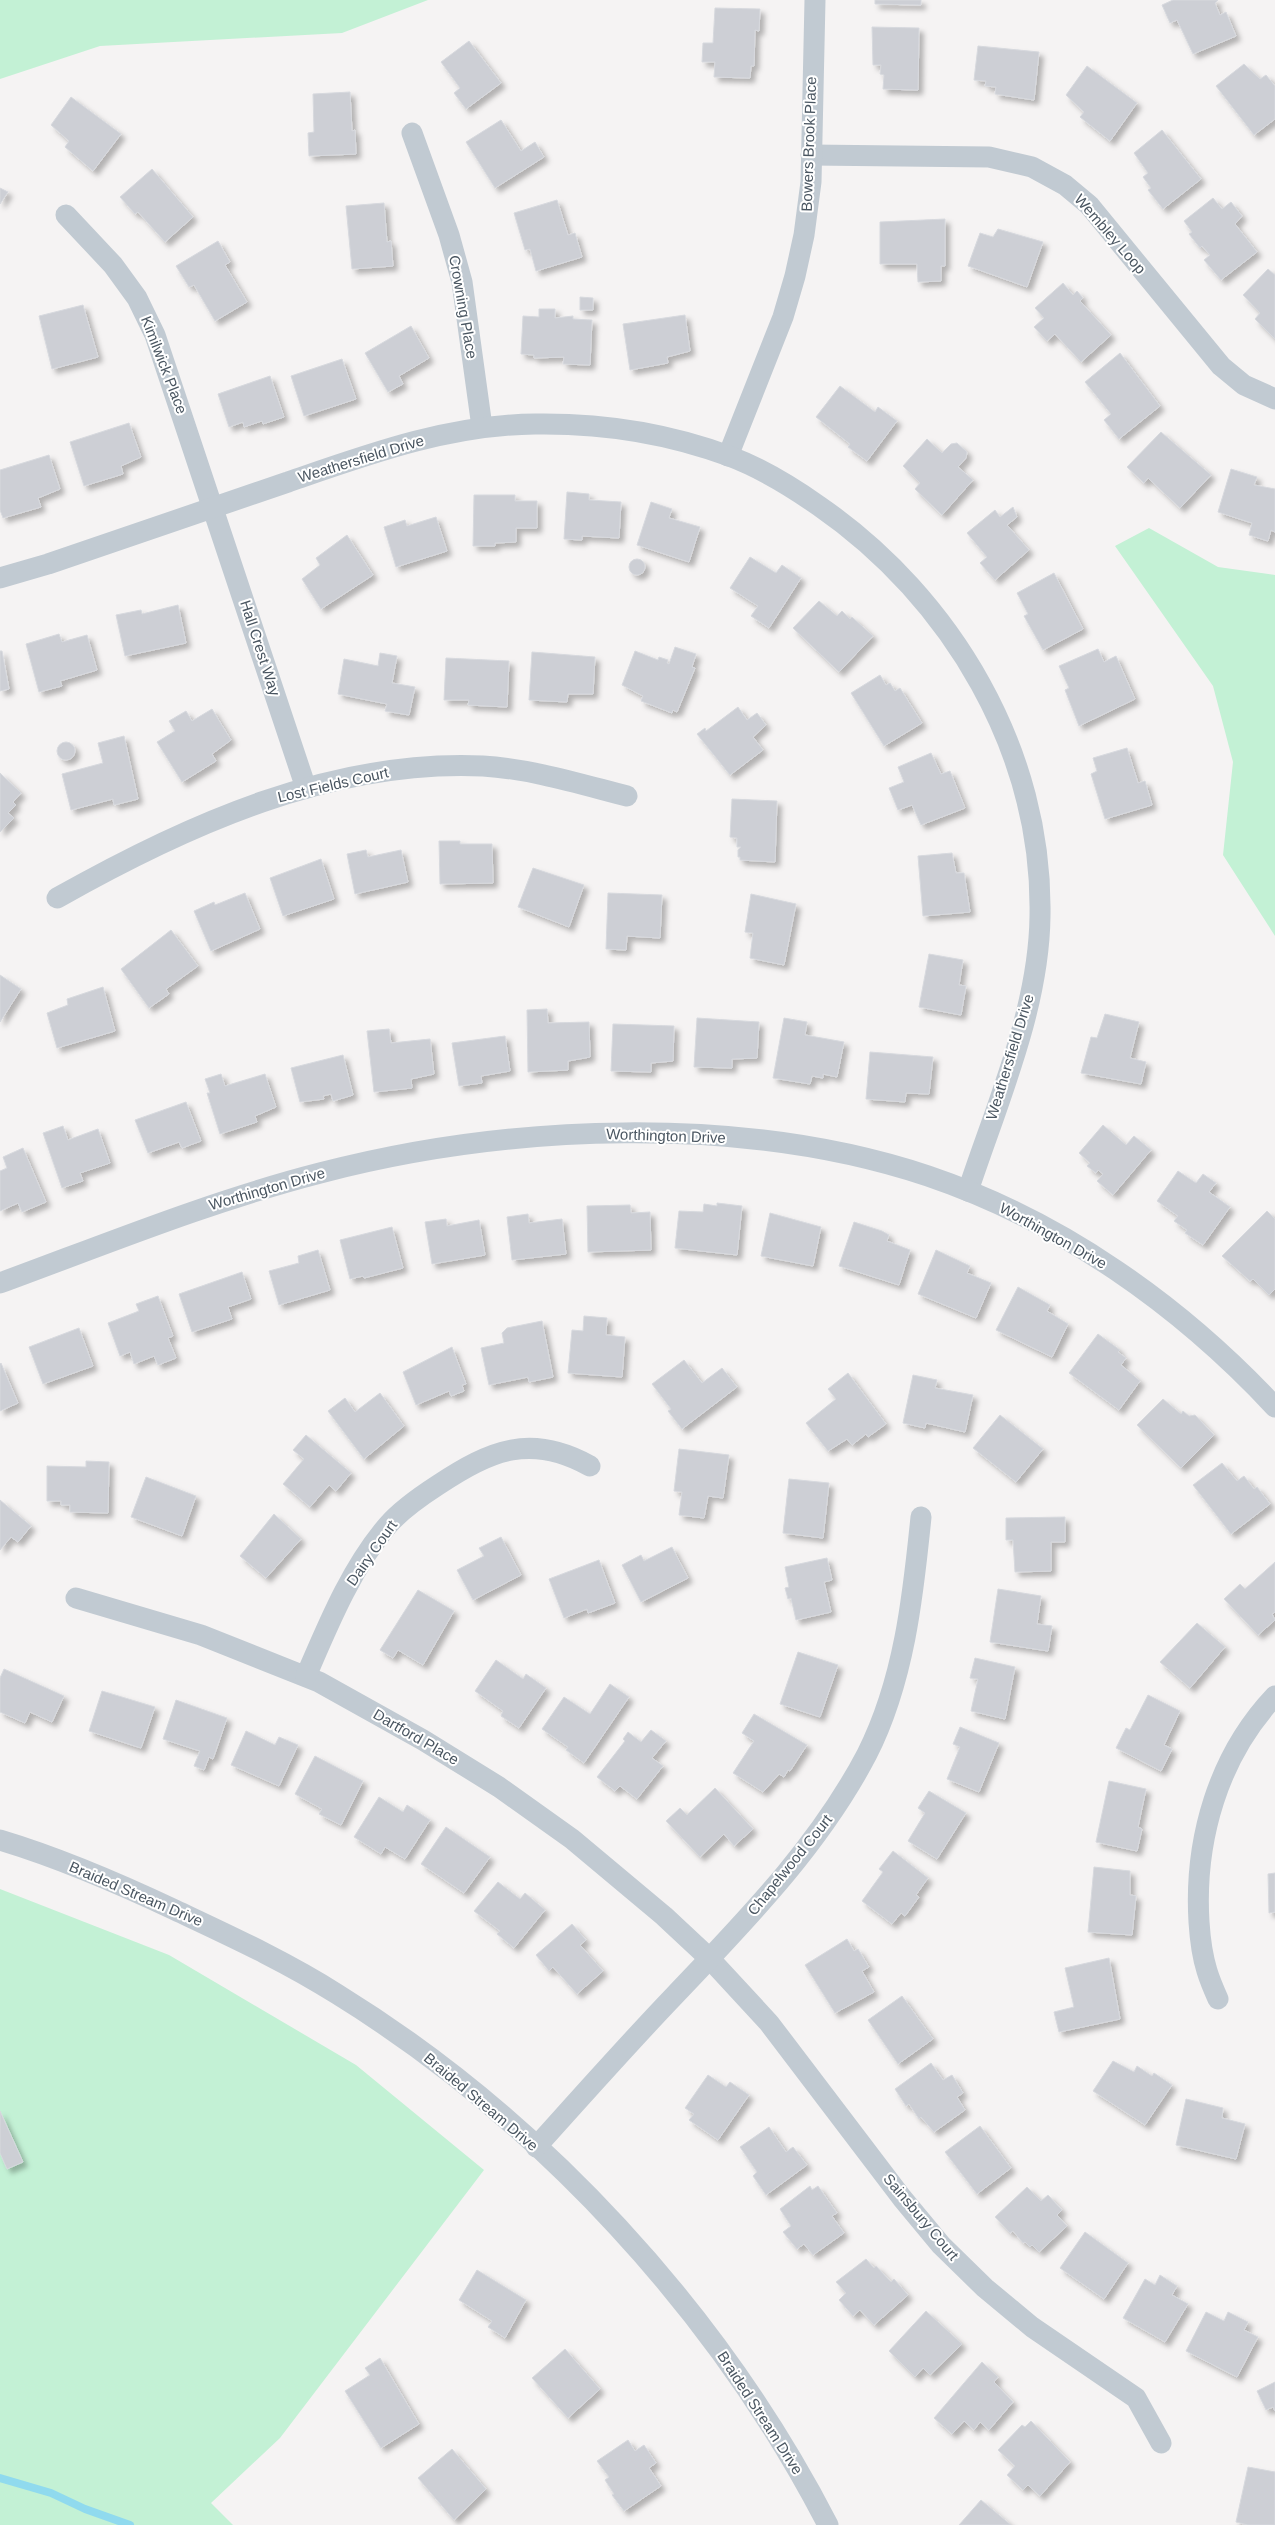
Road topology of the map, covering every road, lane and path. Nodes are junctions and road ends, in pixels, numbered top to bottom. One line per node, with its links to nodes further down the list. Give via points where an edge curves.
1 (815, 0): 3 (street, Bowers Brook Place)
2 (412, 133): 6 (street, Crowning Place, via 449,235 462,282)
3 (812, 155): 5 (street, Wembley Loop, via 989,156 1032,167 1064,185 1089,205 1220,366 1244,385); 7 (street, Bowers Brook Place, via 804,235 796,276)
4 (66, 216): 8 (street, Kimilwick Place, via 113,265 137,298 156,335)
5 (1275, 399)
6 (482, 427): 7 (street, Weathersfield Drive, via 588,425 665,437); 8 (street, Weathersfield Drive, via 401,444)
7 (728, 456): 13 (street, Weathersfield Drive, via 802,494 877,551 911,584 972,668 998,718 1020,772 1039,865 1036,969 1025,1019)
8 (214, 507): 9 (street, Weathersfield Drive); 10 (street, Hall Crest Way)
9 (0, 578)
10 (306, 788): 11 (street, Lost Fields Court, via 366,774 431,765 476,766 537,773); 12 (street, Lost Fields Court, via 169,839)
11 (628, 796)
12 (58, 898)
13 (968, 1191): 14 (street, Worthington Drive, via 861,1157 780,1143 714,1136 632,1133 549,1136 445,1148 323,1172 231,1198); 15 (street, Worthington Drive, via 1044,1228 1153,1295 1203,1335)
14 (0, 1283)
15 (1275, 1407)
16 (590, 1466): 19 (street, Dairy Court, via 568,1454 519,1448 493,1455 461,1470 423,1495 388,1525 360,1566 330,1620)
17 (921, 1517): 22 (street, Chapelwood Court, via 902,1651 887,1702 867,1752 836,1808 811,1843)
18 (76, 1598): 19 (street, Dartford Place, via 201,1634)
19 (306, 1676): 22 (street, Dartford Place, via 423,1740 499,1787 572,1839)
20 (1275, 1696): 23 (street, via 1242,1738 1222,1776 1206,1824 1198,1900 1200,1934 1206,1971)
21 (0, 1840): 24 (street, Braided Stream Drive, via 106,1878 270,1955 338,1994 410,2042)
22 (709, 1958): 24 (street, Chapelwood Court); 25 (street, Sainsbury Court, via 769,2023 941,2245 1032,2327 1136,2398)
23 (1218, 2000)
24 (536, 2147): 26 (street, Braided Stream Drive, via 646,2258 704,2329 758,2403)
25 (1161, 2443)
26 (828, 2525)

